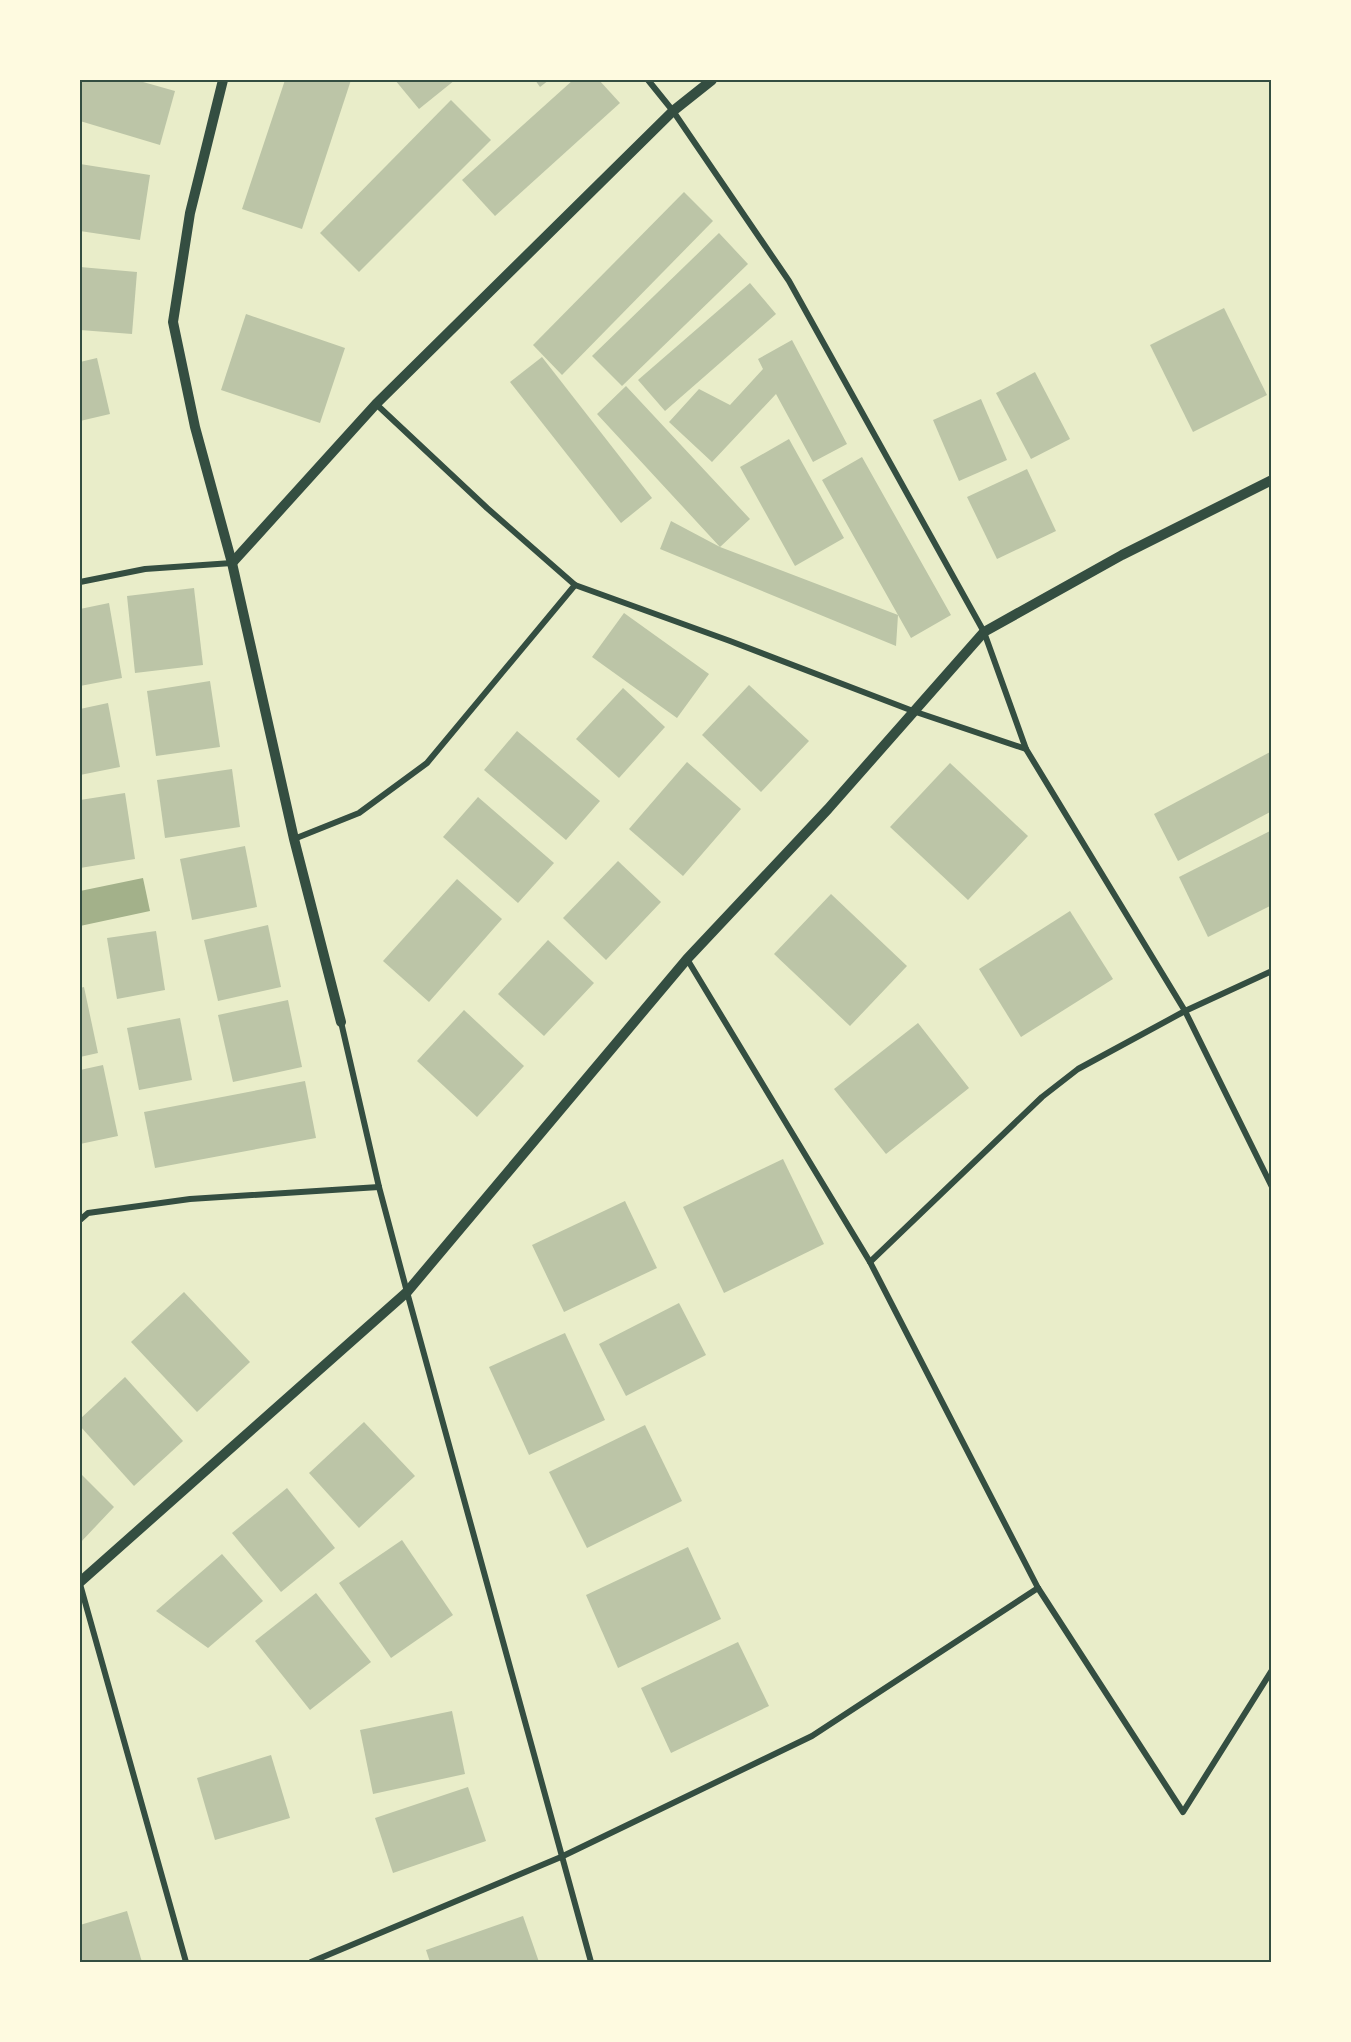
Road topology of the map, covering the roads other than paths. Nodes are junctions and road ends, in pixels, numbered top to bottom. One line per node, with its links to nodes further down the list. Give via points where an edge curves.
1 (223, 80): 7 (street, via 190,213 173,322 195,427)
2 (648, 80): 4 (street)
3 (712, 80): 4 (street)
4 (673, 111): 5 (street); 10 (street, via 789,281)
5 (376, 404): 7 (street); 9 (street)
6 (1272, 480): 10 (street, via 1122,555)
7 (232, 563): 8 (street, via 145,569); 13 (street)
8 (80, 582)
9 (575, 585): 11 (street); 13 (street, via 427,763 359,813)
10 (984, 632): 11 (street); 12 (street)
11 (913, 711): 12 (street); 14 (street, via 828,809)
12 (1026, 749): 16 (street)
13 (294, 839): 17 (street)
14 (687, 959): 21 (street); 22 (street)
15 (1272, 971): 16 (street)
16 (1185, 1011): 18 (street); 21 (street, via 1078,1070 1042,1097)
17 (341, 1022): 19 (street)
18 (1272, 1186)
19 (380, 1187): 20 (street, via 190,1199 88,1214); 22 (street)
20 (80, 1220)
21 (870, 1262): 24 (street)
22 (407, 1292): 23 (street); 26 (street)
23 (80, 1583): 27 (street)
24 (1038, 1588): 25 (street, via 1183,1812); 26 (street, via 812,1736)
25 (1272, 1670)
26 (561, 1857): 28 (street); 29 (street)
27 (186, 1962)
28 (311, 1962)
29 (591, 1962)

